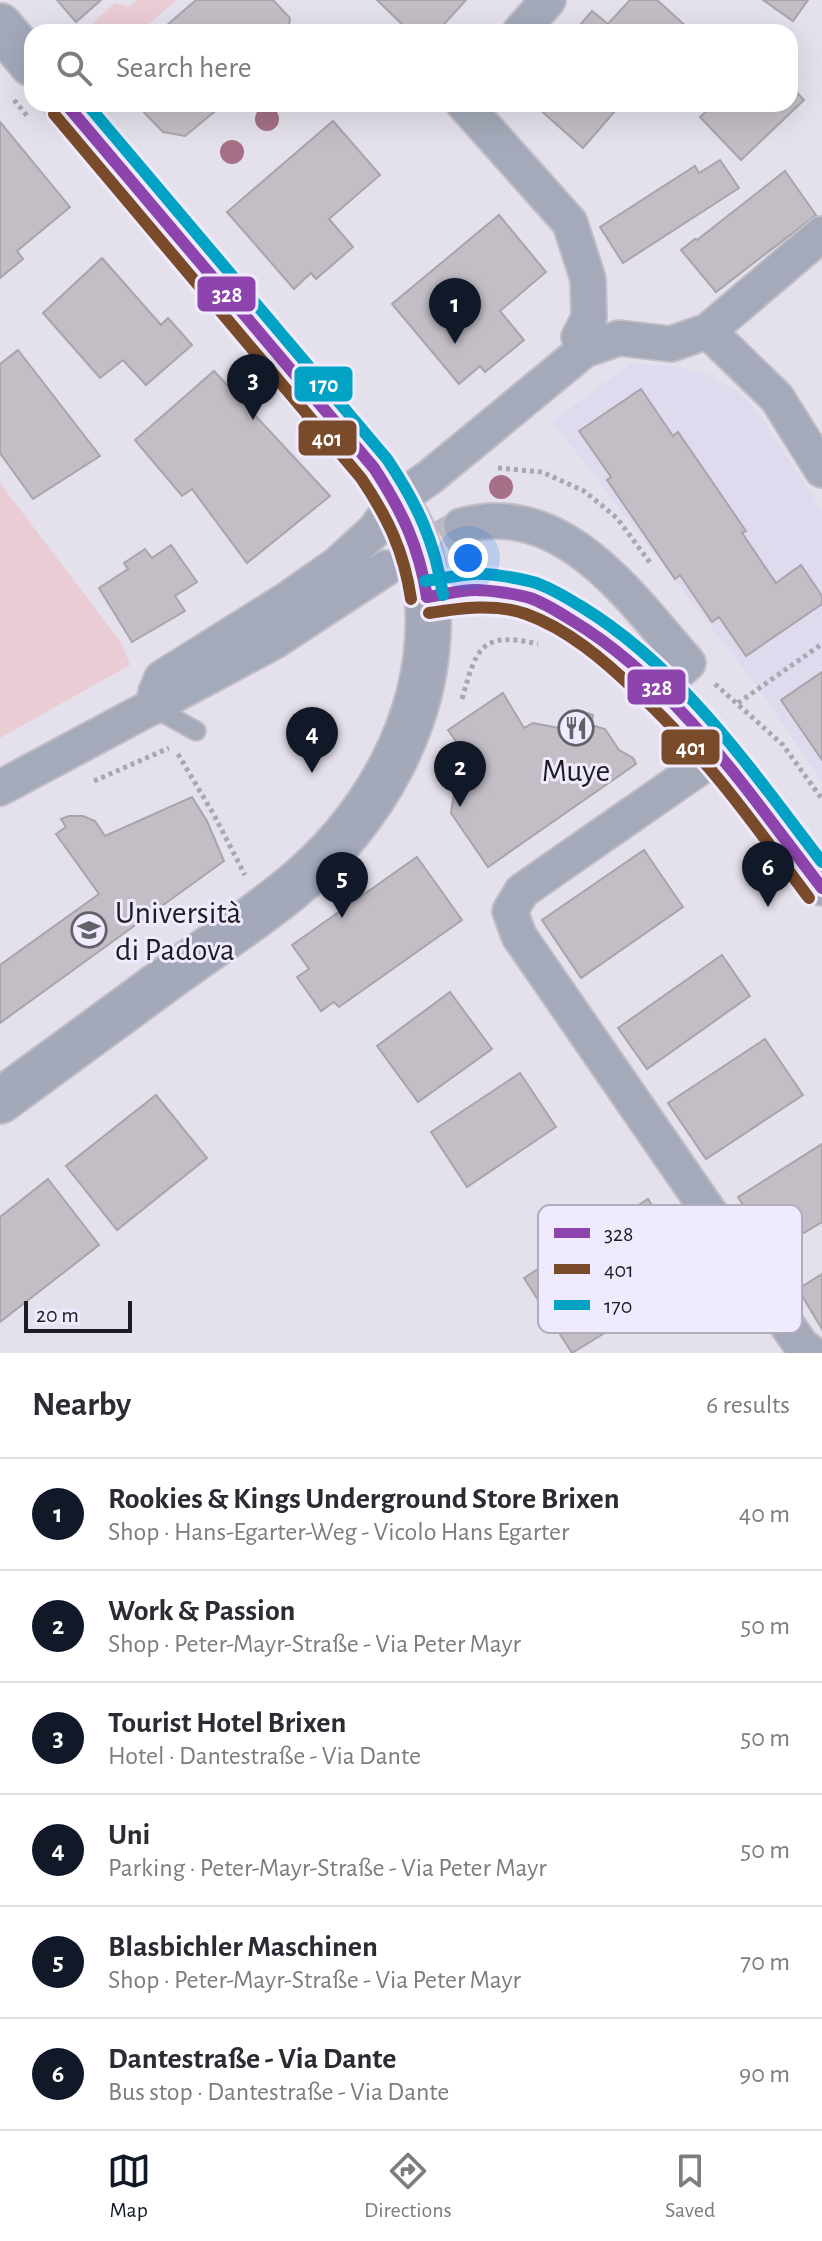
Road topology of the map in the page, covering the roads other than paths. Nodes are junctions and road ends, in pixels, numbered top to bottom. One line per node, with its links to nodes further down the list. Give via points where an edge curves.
1 (548, 0): 2 (street)
2 (527, 24)
3 (0, 26): 4 (main road)
4 (21, 80)
5 (49, 112): 11 (main road, via 347,434)
6 (471, 112): 9 (street, via 570,223 588,279 589,318 579,337)
7 (822, 234): 8 (street)
8 (708, 331): 9 (street, via 671,344 619,338); 10 (street, via 777,398)
9 (584, 350): 11 (street)
10 (822, 470)
11 (396, 501): 14 (main road, via 422,559); 16 (street, via 375,530 338,564 162,678)
12 (461, 526): 15 (street, via 512,520 550,532 583,553 688,663)
13 (386, 568): 16 (street, via 273,642)
14 (427, 597): 15 (street, via 476,590 529,598 590,631); 21 (main road, via 429,632 415,707 383,783 344,836 290,890)
15 (659, 689): 18 (street)
16 (153, 707): 17 (lane); 19 (street)
17 (196, 731)
18 (719, 754): 20 (street); 22 (street, via 522,891 510,911 519,936)
19 (0, 788)
20 (822, 888)
21 (0, 1101)
22 (704, 1205)
23 (793, 1333): 24 (street)
24 (811, 1353)

